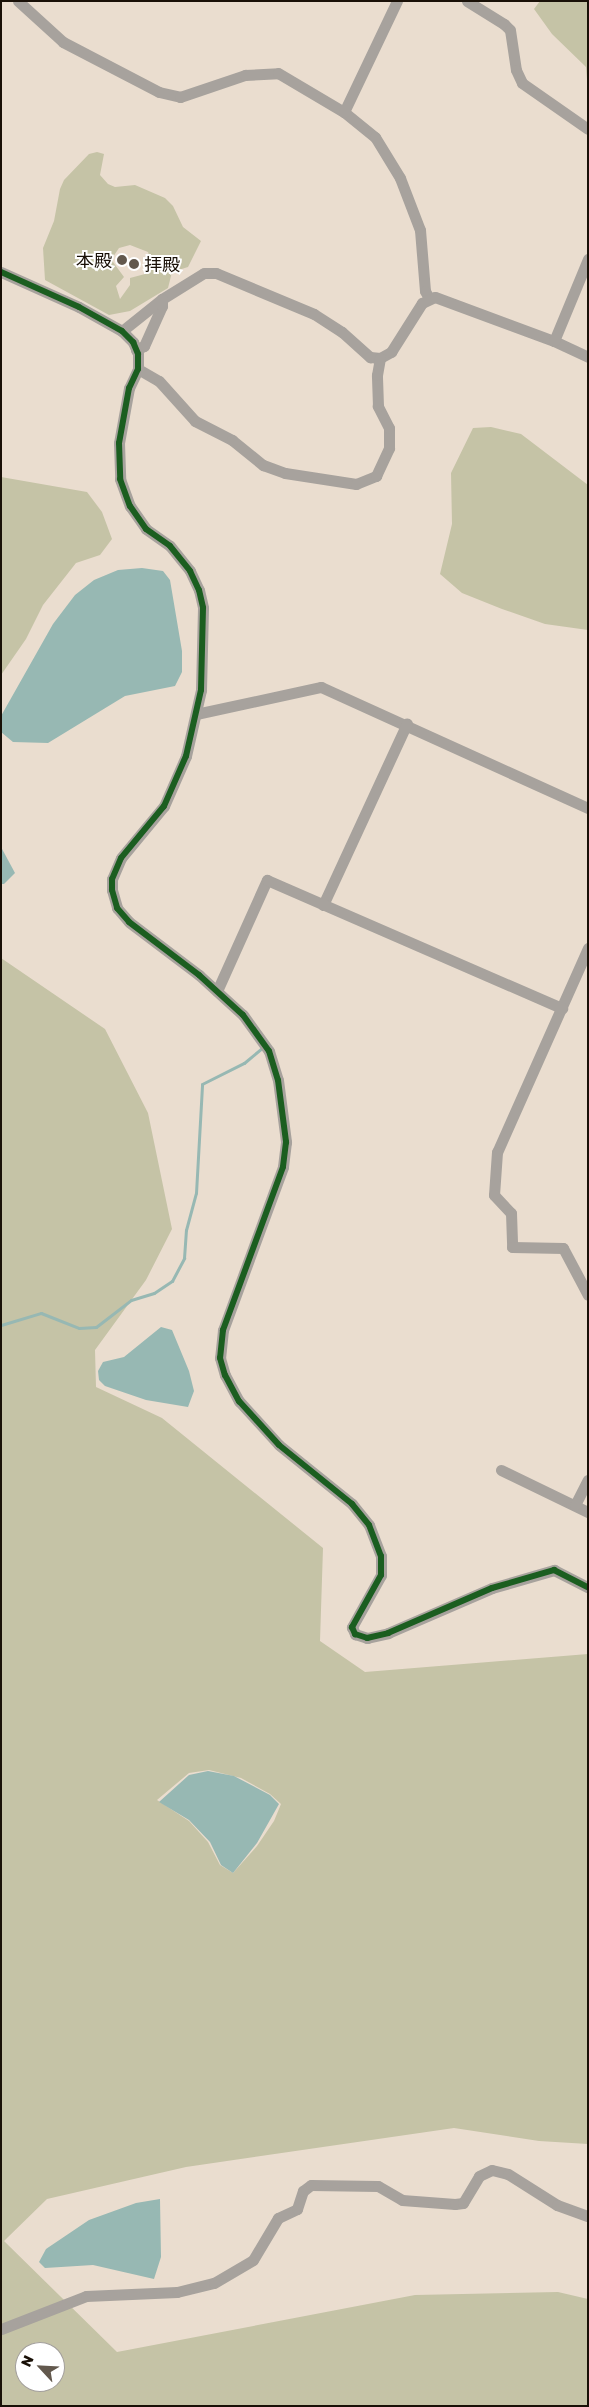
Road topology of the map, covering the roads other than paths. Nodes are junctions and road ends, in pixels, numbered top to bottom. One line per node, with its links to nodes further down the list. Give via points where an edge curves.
1 (18, 1): 4 (street, via 63,42 159,92 180,97 245,75 278,73)
2 (398, 1): 4 (street)
3 (467, 1): 5 (street, via 510,30 516,70 522,83)
4 (344, 112): 8 (street, via 374,137 400,178 420,230 425,291)
5 (588, 129)
6 (588, 259): 11 (street)
7 (1, 272): 10 (street)
8 (429, 298): 11 (street, via 461,306); 14 (street, via 422,303 400,342)
9 (162, 299): 10 (street); 12 (street, via 162,306 144,346); 14 (street, via 204,274 216,273 314,314 342,332 370,358)
10 (122, 331): 12 (street)
11 (554, 341): 13 (street)
12 (136, 350): 15 (street)
13 (588, 357)
14 (380, 358): 15 (street, via 378,406 389,428 389,448 376,476 368,482 356,484 285,474 263,465 232,440 195,421 159,381)
15 (138, 369): 16 (street, via 129,388 119,444 120,479 130,506 146,529 170,546 199,590 205,656)
16 (196, 714): 17 (street, via 321,687); 21 (street, via 186,756 164,806 121,858 112,879 112,890 117,908 129,922)
17 (406, 724): 18 (street); 19 (street)
18 (588, 808)
19 (323, 905): 21 (street, via 267,880); 22 (street)
20 (588, 948): 22 (street)
21 (217, 992): 28 (street, via 243,1015 269,1051 278,1080 286,1142 276,1191 223,1330 220,1358 225,1376 246,1409 279,1445 352,1504 369,1525 382,1556 381,1575 352,1627 355,1634 367,1638 388,1633 492,1588 554,1570)
22 (562, 1008): 23 (street, via 497,1152 494,1195 511,1213 512,1247 563,1248)
23 (588, 1295)
24 (501, 1470): 26 (street)
25 (588, 1480): 26 (street)
26 (575, 1505): 27 (street)
27 (588, 1512)
28 (588, 1587)
29 (588, 2216): 30 (street, via 557,2205 508,2174 492,2170 480,2176 463,2203 455,2204 402,2200 378,2186 311,2185 303,2191 297,2209 278,2218 253,2260 241,2270 214,2283 177,2292 86,2296)
30 (1, 2329)

